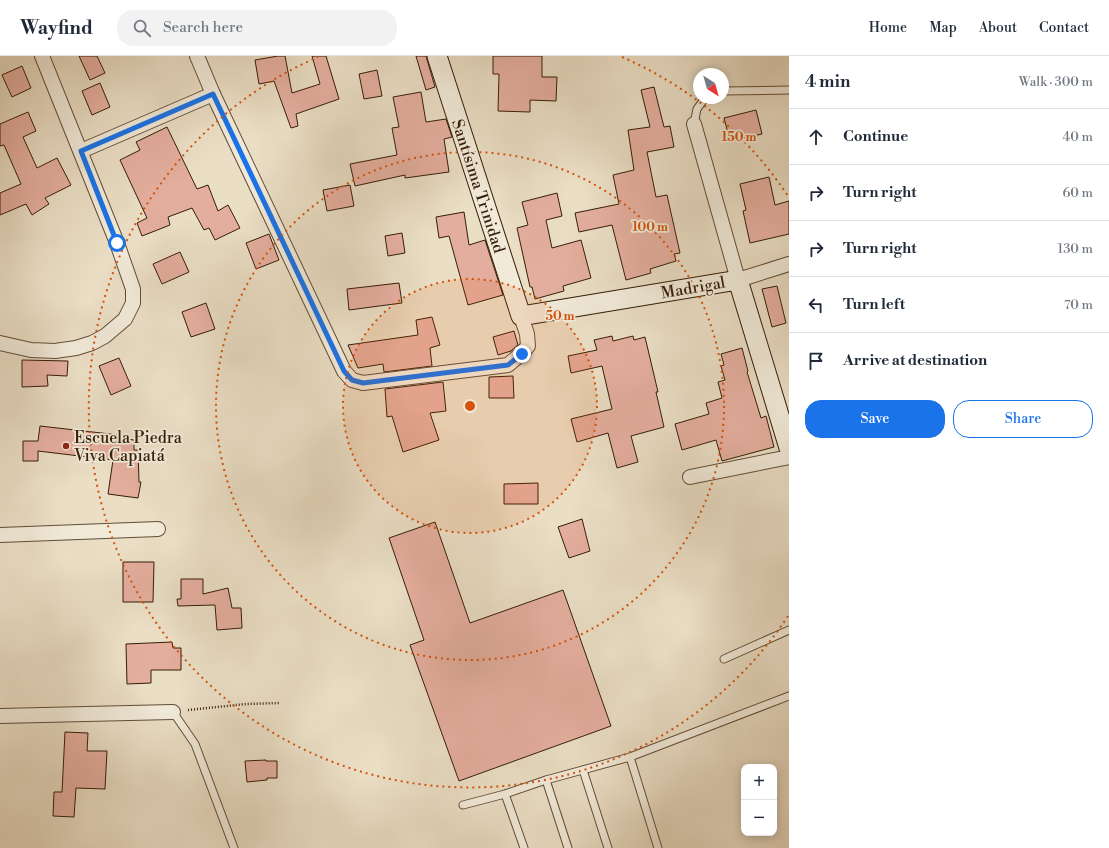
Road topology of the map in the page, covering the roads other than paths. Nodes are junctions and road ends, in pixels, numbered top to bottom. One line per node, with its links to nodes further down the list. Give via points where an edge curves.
1 (42, 56): 9 (street)
2 (197, 56): 6 (street)
3 (437, 56): 12 (street, Santísima Trinidad)
4 (789, 90): 5 (lane)
5 (729, 91)
6 (213, 94): 9 (street); 12 (street, via 344,371 352,380 363,383 508,365 528,346)
7 (701, 104): 8 (lane)
8 (694, 124): 11 (street)
9 (81, 151): 13 (street, via 131,282 133,303 125,319 105,336 76,348 32,350)
10 (789, 264): 11 (street)
11 (738, 280): 12 (street, Madrigal); 14 (street, Madrigal)
12 (521, 316)
13 (0, 343)
14 (789, 448)
15 (789, 457): 16 (street)
16 (690, 477)
17 (158, 528): 18 (street)
18 (0, 535)
19 (789, 630): 20 (lane)
20 (724, 659)
21 (789, 696): 24 (lane)
22 (173, 712): 23 (street); 29 (lane, via 195,744)
23 (0, 716)
24 (630, 757): 25 (lane); 33 (lane)
25 (583, 770): 26 (lane); 32 (lane)
26 (546, 780): 27 (lane); 31 (lane)
27 (505, 794): 28 (lane); 30 (lane)
28 (463, 805)
29 (234, 848)
30 (524, 848)
31 (568, 848)
32 (608, 848)
33 (658, 848)

